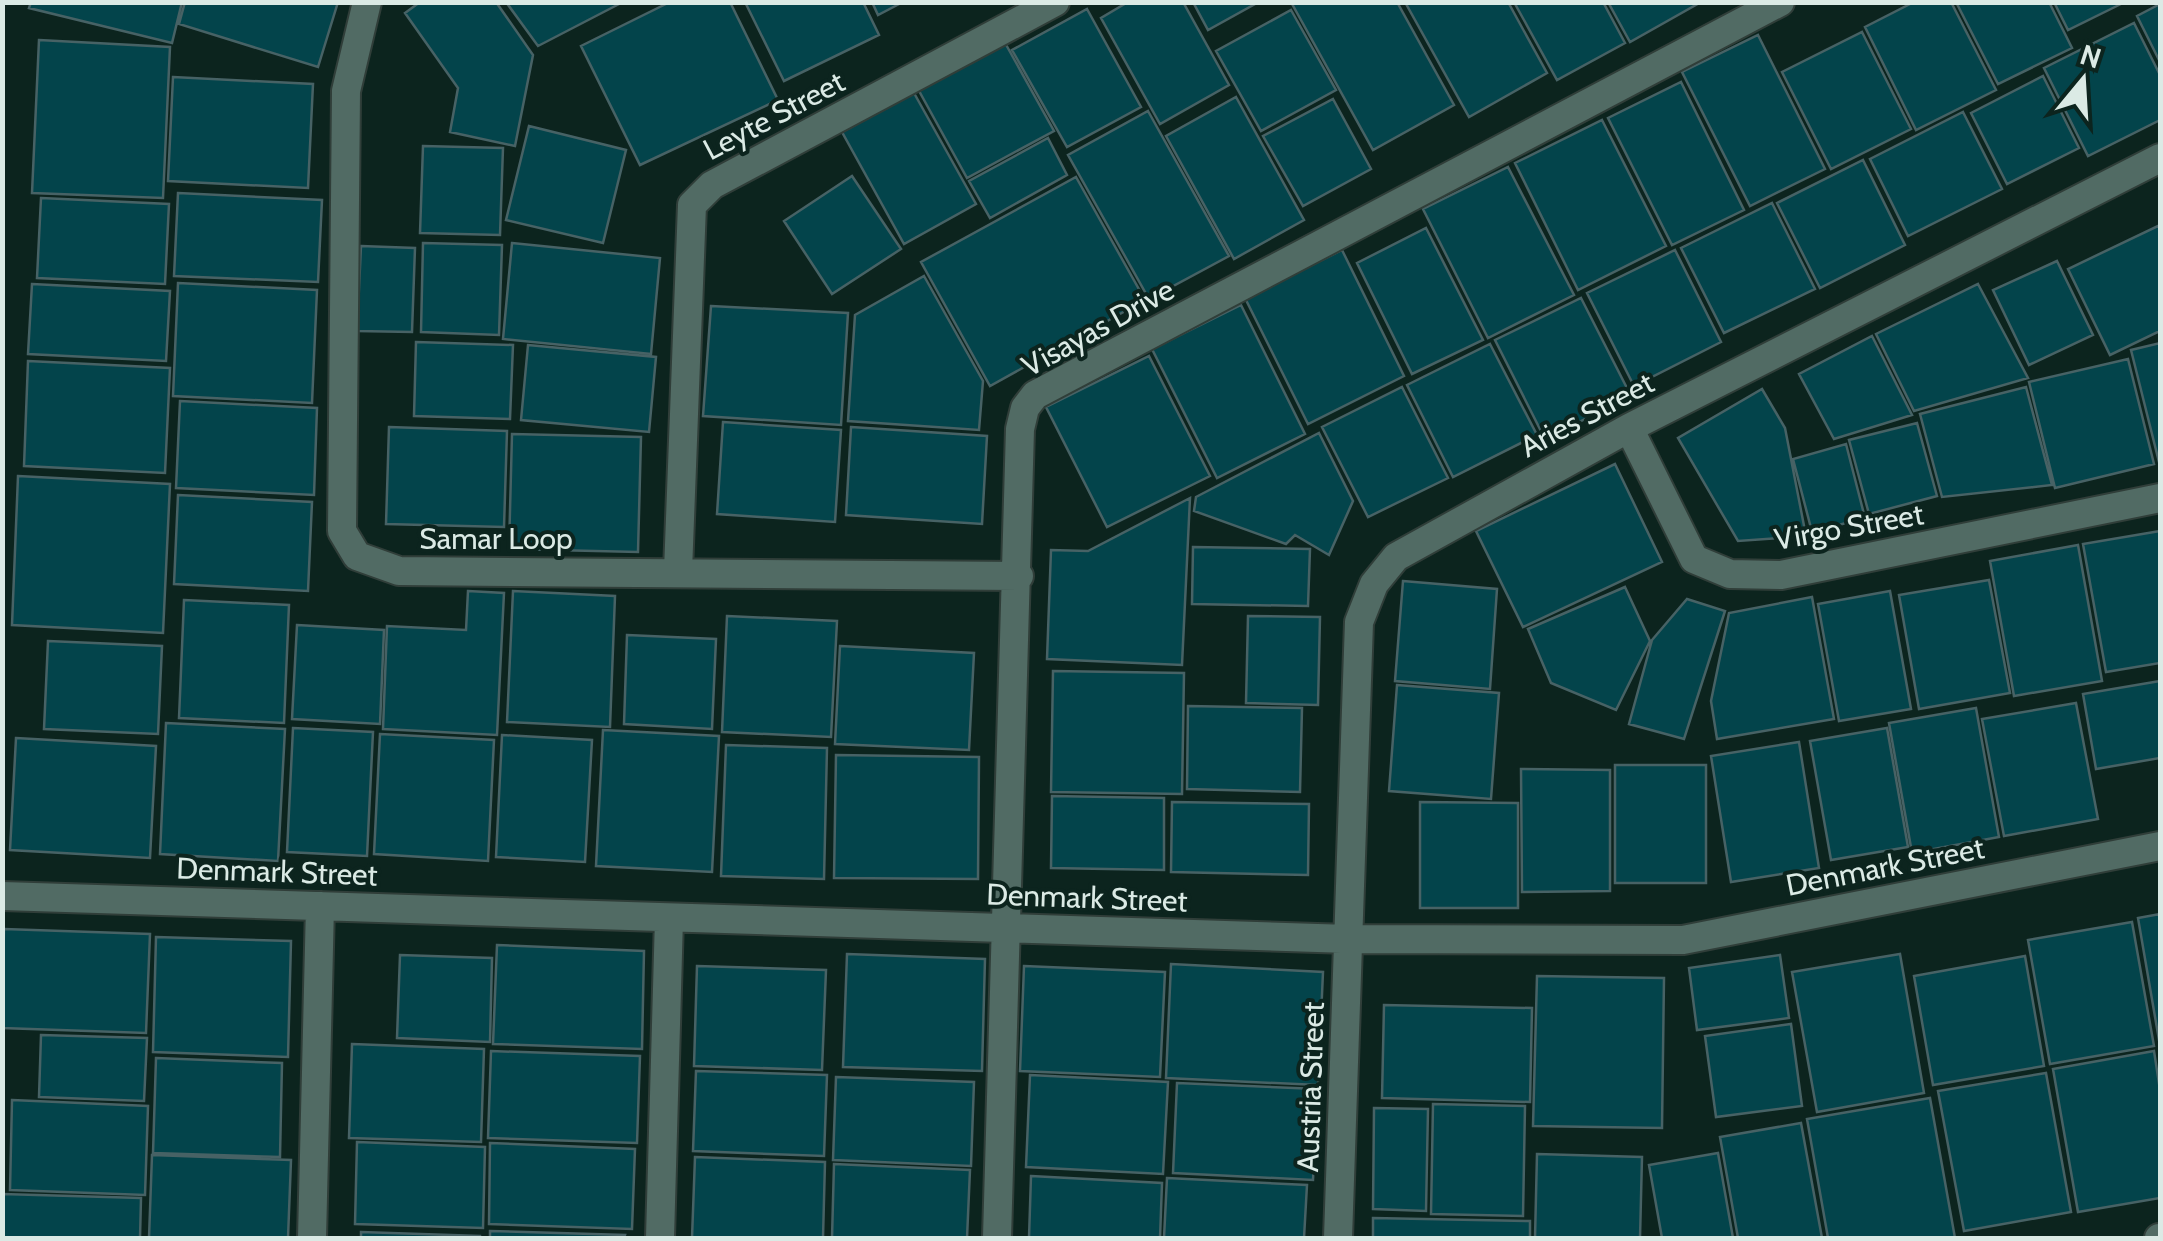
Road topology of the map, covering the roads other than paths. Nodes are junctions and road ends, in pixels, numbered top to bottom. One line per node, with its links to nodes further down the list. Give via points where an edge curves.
1 (367, 2): 7 (street, Samar Loop, via 346,91 342,531 357,556 399,572)
2 (1055, 2): 7 (street, Leyte Street, via 712,184 692,206)
3 (1780, 2): 8 (street, Visayas Drive, via 1035,395 1020,429)
4 (2160, 158): 5 (street, Aries Street)
5 (1629, 428): 6 (street, Virgo Street, via 1694,559 1730,574 1781,576); 14 (street, Aries Street, via 1396,556 1374,584 1360,622)
6 (2160, 498)
7 (678, 571): 8 (street, Samar Loop)
8 (1019, 576): 13 (street, Visayas Drive)
9 (2160, 846): 14 (street, Denmark Street, via 1683,940)
10 (2, 896): 11 (street, Denmark Street)
11 (320, 906): 12 (street, Denmark Street); 15 (street)
12 (670, 918): 13 (street, Denmark Street); 16 (street)
13 (1007, 928): 14 (street, Denmark Street); 17 (street, Visayas Drive)
14 (1349, 939): 18 (street, Austria Street)
15 (312, 1238)
16 (660, 1238)
17 (998, 1238)
18 (1338, 1238)

